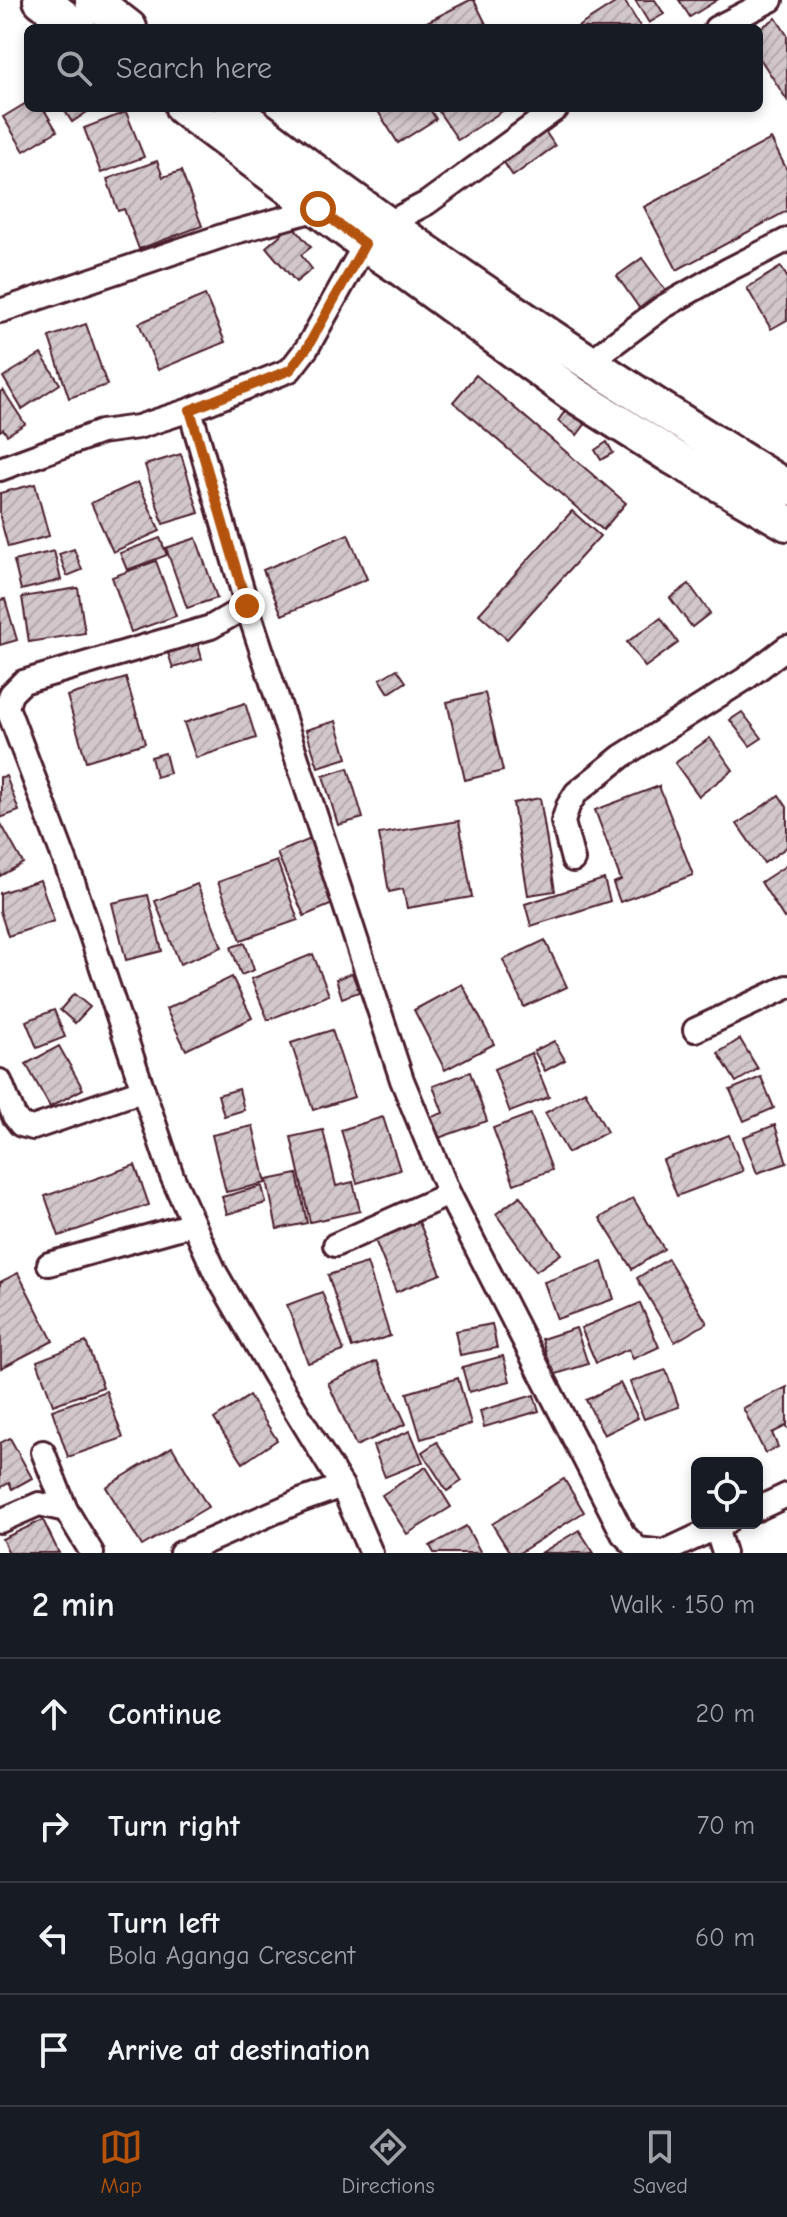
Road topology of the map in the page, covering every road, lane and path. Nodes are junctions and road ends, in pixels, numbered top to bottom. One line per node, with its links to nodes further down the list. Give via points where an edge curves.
1 (41, 0): 4 (main road)
2 (93, 0): 5 (main road)
3 (771, 0): 6 (street)
4 (73, 24)
5 (124, 24)
6 (724, 24)
7 (188, 112): 10 (main road)
8 (236, 112): 11 (main road)
9 (552, 112): 11 (street)
10 (318, 209): 11 (main road); 13 (street)
11 (375, 235): 14 (main road); 15 (street, via 290,370); 17 (main road, via 398,266 572,393 673,457)
12 (787, 240): 14 (street, via 663,307)
13 (0, 311)
14 (588, 363): 17 (main road)
15 (190, 410): 16 (street, via 138,427 101,432); 18 (street)
16 (0, 469)
17 (786, 510)
18 (247, 606): 24 (street, via 211,627 23,682 7,707); 25 (street, via 402,1080)
19 (787, 647): 20 (street, via 622,756 576,793 563,822)
20 (573, 860)
21 (787, 987): 22 (street)
22 (695, 1030)
23 (0, 1081): 24 (street, via 14,1116 33,1128)
24 (143, 1090): 26 (street)
25 (449, 1194): 27 (street); 35 (street, via 623,1534 638,1549 664,1552)
26 (193, 1224): 28 (street); 30 (street, via 244,1324)
27 (335, 1245)
28 (49, 1264)
29 (43, 1452): 33 (street)
30 (342, 1486): 38 (street); 39 (street)
31 (787, 1495): 32 (street)
32 (763, 1506)
33 (66, 1510): 34 (street, via 39,1504); 37 (street)
34 (0, 1521)
35 (713, 1529)
36 (721, 1529): 40 (street)
37 (92, 1553)
38 (181, 1553)
39 (371, 1553)
40 (724, 1553)

